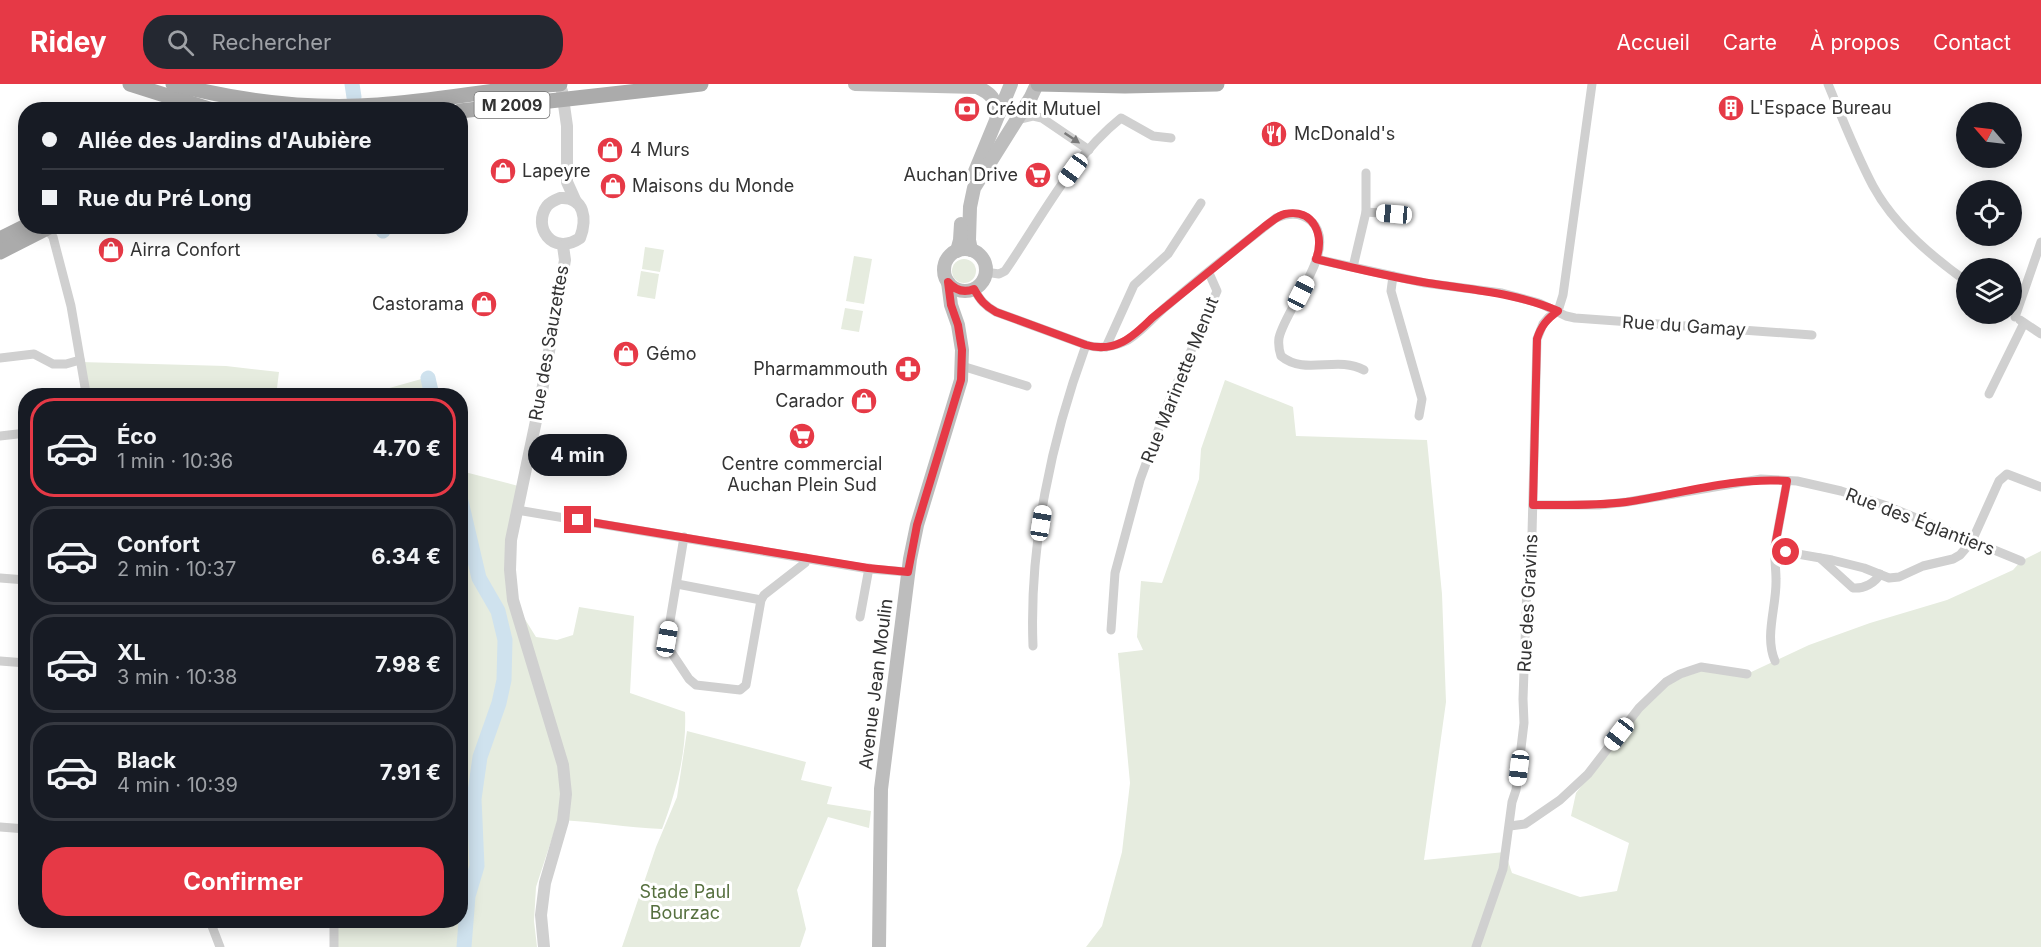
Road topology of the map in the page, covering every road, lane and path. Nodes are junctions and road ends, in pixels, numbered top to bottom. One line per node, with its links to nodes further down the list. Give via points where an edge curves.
1 (130, 84): 11 (main road, M 2009)
2 (701, 84): 10 (main road, M 2009)
3 (855, 84): 9 (main road)
4 (1011, 84): 17 (main road)
5 (1038, 84): 6 (main road); 16 (main road)
6 (1217, 84)
7 (1592, 84): 45 (street, Rue des Gravins)
8 (1828, 84): 40 (street, via 1874,187 1925,248)
9 (967, 85): 17 (main road, via 984,90 994,99)
10 (561, 88): 14 (main road, M 2009); 15 (main road, M 2009); 21 (street, via 567,126)
11 (173, 91): 12 (main road, M 2009); 13 (main road, M 2009)
12 (196, 102)
13 (220, 102)
14 (409, 102)
15 (468, 109)
16 (1016, 120): 19 (street, one-way to 19, via 1042,118); 33 (main road, via 974,188 970,207)
17 (996, 123): 34 (main road, via 967,193)
18 (1171, 138): 19 (street, via 1153,136 1121,118)
19 (1089, 150): 38 (street, via 1005,271)
20 (1366, 173): 25 (street)
21 (567, 182): 22 (street); 23 (street)
22 (560, 198): 23 (street); 32 (street, via 548,204 543,224 548,238)
23 (576, 202): 32 (street, via 585,220 584,227 580,238)
24 (1201, 203): 51 (street, via 1168,254 1134,285)
25 (1366, 212): 26 (street); 37 (street)
26 (1394, 214)
27 (18, 230): 30 (main road)
28 (37, 234): 35 (main road)
29 (52, 234): 53 (street, via 71,306)
30 (0, 239)
31 (2041, 242): 44 (street)
32 (563, 246): 62 (street, Rue des Sauzettes, via 565,260)
33 (972, 250): 34 (main road); 38 (main road, via 982,259)
34 (957, 251): 42 (main road, via 945,264)
35 (0, 252)
36 (1316, 259): 37 (street, Rue du Gamay); 39 (street, via 1318,229 1307,218 1285,214); 55 (street, via 1282,329 1281,356 1294,364 1353,364)
37 (1353, 267): 41 (street, Rue du Gamay)
38 (986, 272): 43 (main road, via 982,282)
39 (1209, 273): 51 (street, via 1127,341); 82 (street, Rue Marinette Menut, via 1217,291 1140,480 1115,573)
40 (1956, 273)
41 (1393, 276): 45 (street, Rue du Gamay, via 1502,294); 59 (street, via 1391,291 1422,399)
42 (948, 282): 43 (main road, via 958,290); 47 (main road, Avenue Jean Moulin)
43 (970, 290): 47 (main road, Avenue Jean Moulin, via 959,306); 50 (street, via 989,308)
44 (2022, 292)
45 (1558, 311): 49 (street, Rue du Gamay, via 1575,318); 66 (street, Rue des Gravins, via 1543,324 1537,339)
46 (2024, 323): 48 (street); 58 (street)
47 (958, 325): 54 (main road, Avenue Jean Moulin)
48 (2041, 334)
49 (1812, 335)
50 (1086, 345): 51 (street); 83 (street, via 1071,388 1043,508 1034,584)
51 (1107, 347)
52 (0, 358): 53 (street, via 34,354 54,364)
53 (80, 360): 57 (street)
54 (962, 366): 56 (street); 75 (main road, Avenue Jean Moulin, via 957,398 917,525)
55 (1364, 370)
56 (1027, 386)
57 (85, 388)
58 (1989, 394)
59 (1419, 416)
60 (18, 434): 61 (street)
61 (0, 436)
62 (532, 439): 63 (street); 67 (street, Rue des Sauzettes)
63 (621, 454)
64 (1787, 481): 66 (street, Rue des Églantiers, via 1761,479 1599,505); 69 (street, Rue des Églantiers, via 1841,491); 70 (street)
65 (2041, 487): 69 (street, via 2007,474 1998,481)
66 (1533, 505): 88 (street, Rue des Gravins, via 1524,723)
67 (517, 510): 68 (street); 95 (street, Rue des Sauzettes, via 510,570 513,600 563,765 566,794 563,821 545,883 541,915)
68 (684, 537): 71 (street); 79 (street)
69 (1972, 541): 73 (street, Rue des Églantiers); 76 (street, via 1960,555 1945,562 1894,578)
70 (1775, 546): 72 (street, via 1786,552); 86 (street, via 1771,643)
71 (806, 558): 74 (street); 80 (street)
72 (1821, 558): 76 (street); 76 (street, via 1853,588 1860,589)
73 (2021, 561)
74 (869, 568): 75 (street); 81 (street)
75 (908, 572): 96 (main road, Avenue Jean Moulin, via 881,789)
76 (1881, 574)
77 (0, 578): 78 (street)
78 (18, 579)
79 (676, 584): 80 (street); 80 (street, via 667,639 669,649 696,685 743,689)
80 (761, 600)
81 (860, 617)
82 (1111, 630)
83 (1034, 646)
84 (0, 661): 85 (street)
85 (18, 662)
86 (1775, 662)
87 (1747, 674): 88 (street, via 1701,667 1666,682 1639,708 1588,774 1560,800 1525,824)
88 (1510, 826): 97 (street, Rue des Gravins, via 1503,869)
89 (0, 827): 90 (street)
90 (18, 828)
91 (213, 928): 93 (street)
92 (334, 928): 94 (street)
93 (220, 947)
94 (334, 947)
95 (544, 947)
96 (879, 947)
97 (1476, 947)

